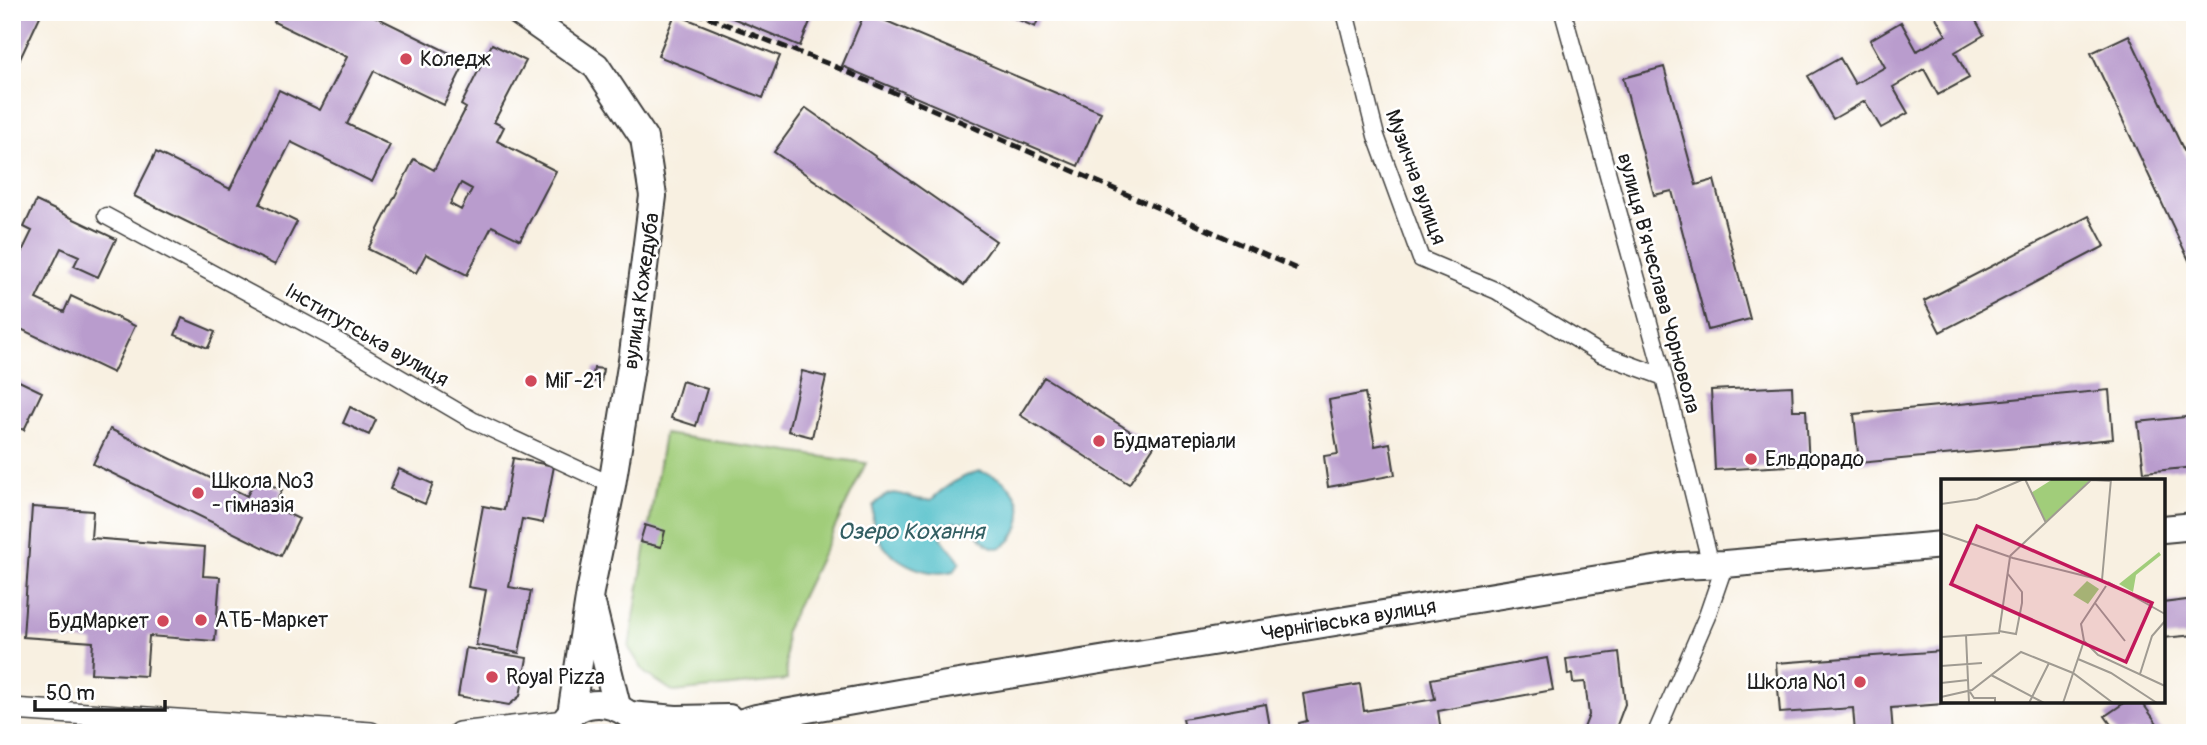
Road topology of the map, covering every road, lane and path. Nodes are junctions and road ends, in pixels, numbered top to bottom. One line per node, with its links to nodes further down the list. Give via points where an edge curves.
1 (519, 12): 6 (main road, вулиця Кожедуба, via 596,66 644,138 653,196)
2 (1345, 12): 5 (street, Музична вулиця, via 1376,136 1421,258 1497,291 1601,354)
3 (1563, 12): 5 (street, вулиця В'ячеслава Чорновола)
4 (106, 216): 6 (street, Інститутська вулиця, via 334,339 472,420)
5 (1664, 377): 10 (street, вулиця В'ячеслава Чорновола)
6 (612, 485): 11 (main road, вулиця Кожедуба)
7 (2195, 526): 8 (main road)
8 (2165, 529)
9 (1941, 545): 10 (main road, Чернігівська вулиця)
10 (1718, 565): 14 (main road, Чернігівська вулиця, via 1679,566); 19 (street, via 1707,616)
11 (590, 592): 13 (main road, вулиця Кожедуба); 15 (main road, вулиця Кожедуба)
12 (12, 709): 16 (street)
13 (629, 718): 14 (main road, Чернігівська вулиця); 15 (main road, Чернігівська вулиця, via 593,703)
14 (756, 718): 18 (main road, Чернігівська вулиця)
15 (565, 722): 17 (street)
16 (371, 733)
17 (459, 733)
18 (706, 733)
19 (1656, 733)

